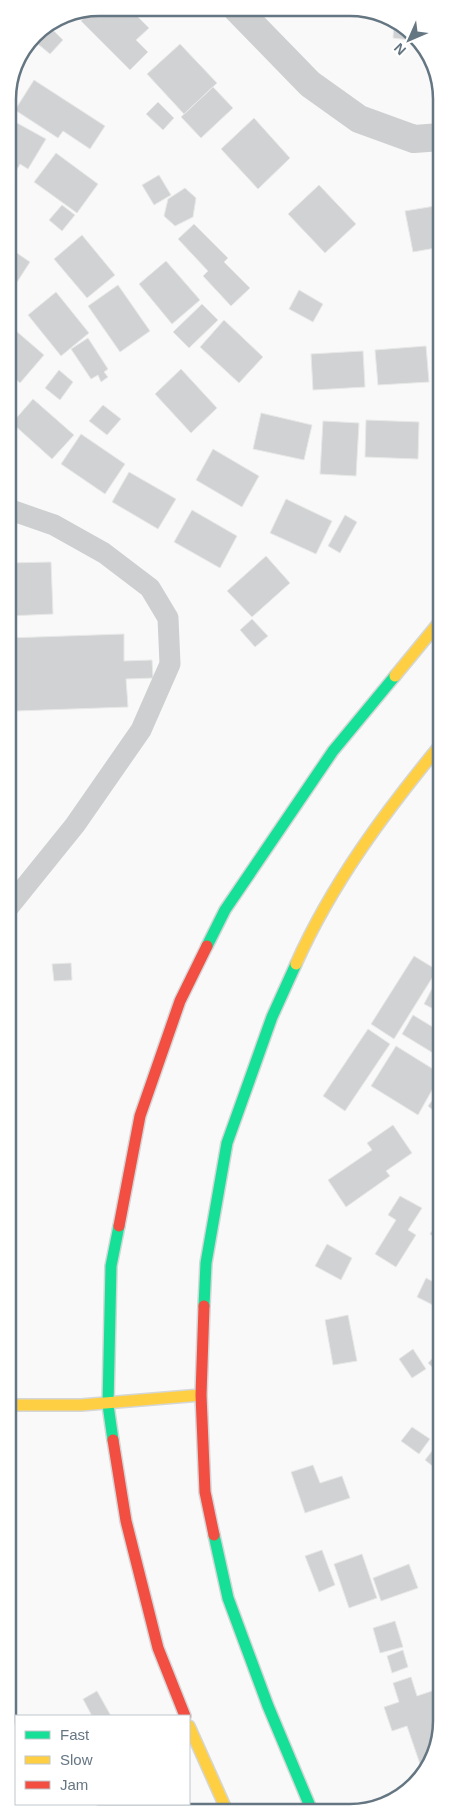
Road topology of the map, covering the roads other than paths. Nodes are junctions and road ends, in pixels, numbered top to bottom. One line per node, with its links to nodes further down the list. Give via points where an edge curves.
1 (244, 16): 2 (street, via 310,84 359,119 414,139)
2 (433, 138)
3 (16, 512): 6 (lane, via 62,530 104,553 150,588 168,618 170,664 141,730 75,825)
4 (433, 630): 8 (street, via 333,751 225,910 180,1001 140,1116 111,1266)
5 (433, 754): 7 (street, via 391,804 315,921 272,1017 225,1152 206,1263)
6 (16, 898)
7 (201, 1395): 8 (street); 13 (street, via 205,1492 228,1598)
8 (108, 1405): 9 (street, via 44,1408); 10 (street, via 128,1530 158,1648)
9 (16, 1406)
10 (185, 1715)
11 (190, 1728): 12 (street)
12 (224, 1804)
13 (309, 1804)

